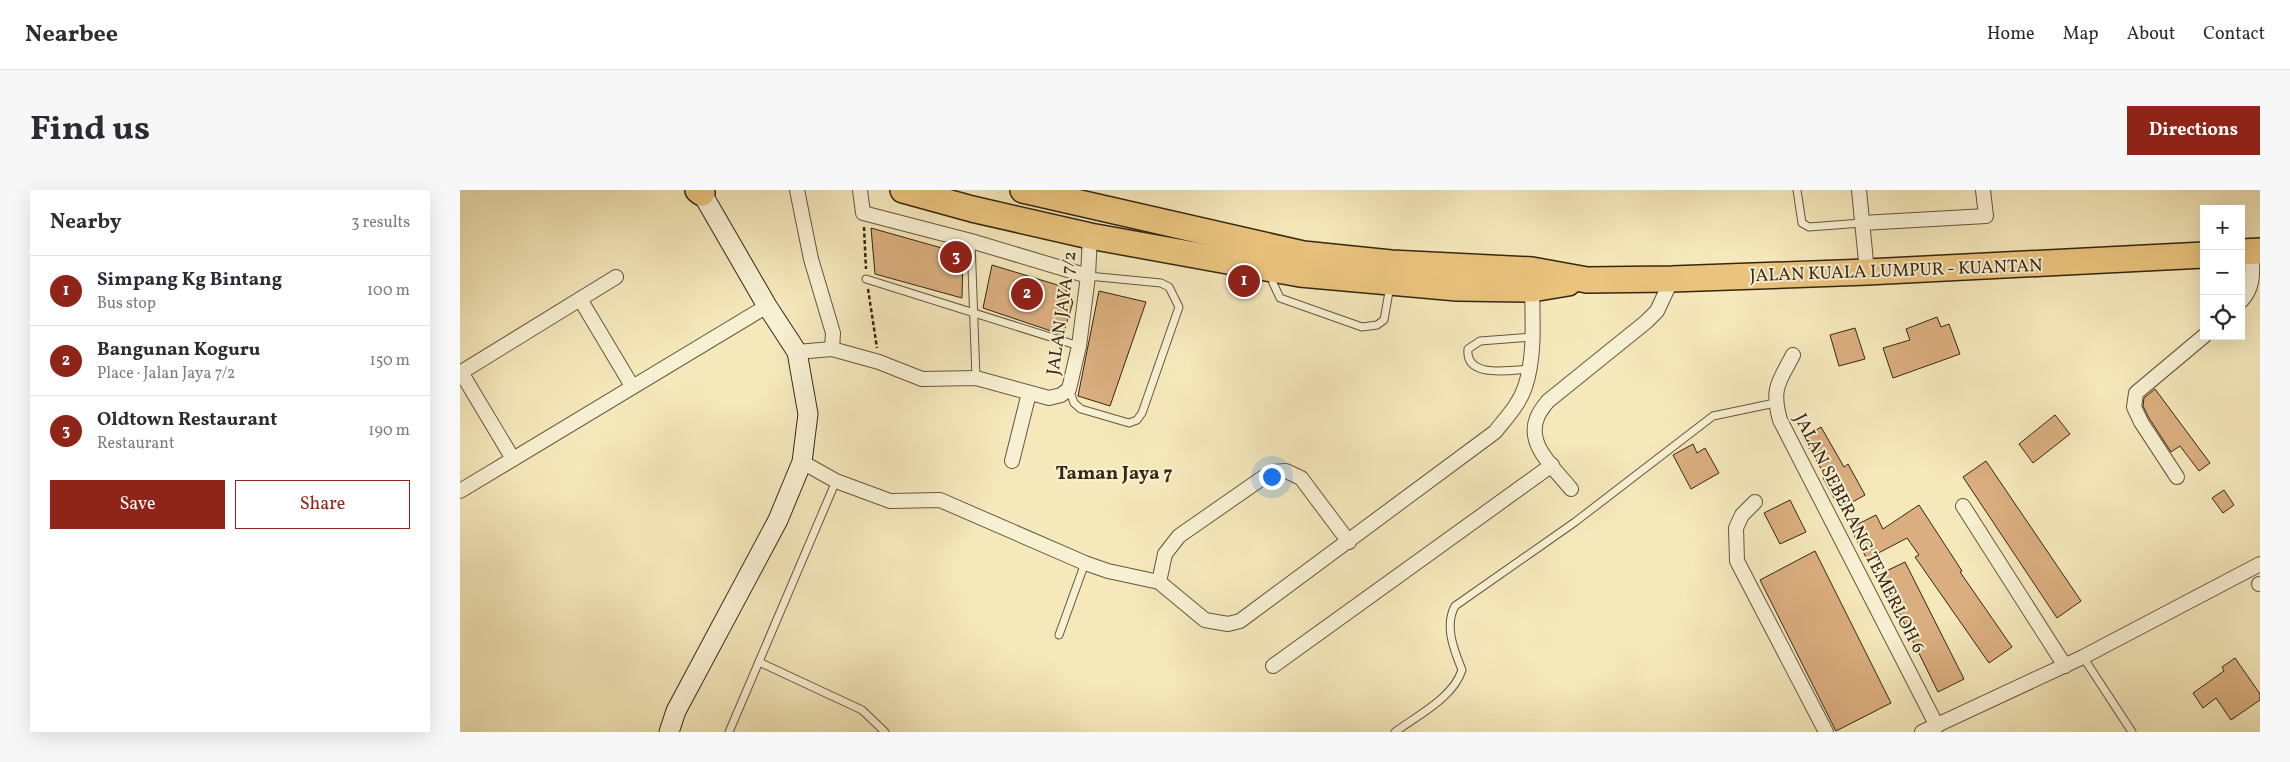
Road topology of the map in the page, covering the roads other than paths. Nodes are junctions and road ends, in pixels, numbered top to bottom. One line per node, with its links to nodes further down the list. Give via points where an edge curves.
1 (797, 190): 29 (street, via 811,259 833,333)
2 (860, 190): 11 (street, via 864,213)
3 (903, 190): 10 (highway, JALAN KUALA LUMPUR - KUANTAN)
4 (1023, 190): 20 (highway, JALAN KUALA LUMPUR - KUANTAN, via 1303,254)
5 (1797, 190): 9 (lane, via 1802,223 1809,227)
6 (1859, 190): 9 (street)
7 (1984, 190): 9 (street, via 1986,216)
8 (700, 191): 24 (street)
9 (1862, 224): 15 (street)
10 (1090, 236): 14 (highway, JALAN KUALA LUMPUR - KUANTAN); 16 (street, JALAN JAYA 7/2)
11 (971, 241): 16 (street); 25 (lane)
12 (2251, 252): 22 (street, via 2252,281)
13 (2200, 255): 15 (highway, JALAN KUALA LUMPUR - KUANTAN)
14 (1270, 269): 21 (highway, JALAN KUALA LUMPUR - KUANTAN); 21 (lane, via 1280,298 1362,327 1377,325 1384,320)
15 (1867, 272): 19 (highway, JALAN KUALA LUMPUR - KUANTAN)
16 (1088, 276): 28 (street, JALAN JAYA 7/2); 36 (lane, via 1161,284 1169,287 1179,307 1137,420 1129,423 1081,409 1074,403)
17 (616, 277): 23 (street)
18 (866, 279): 25 (lane)
19 (1672, 279): 20 (highway, JALAN KUALA LUMPUR - KUANTAN); 42 (street, via 1657,311 1548,401 1537,416 1533,432 1539,449)
20 (1532, 280): 21 (highway, JALAN KUALA LUMPUR - KUANTAN, via 1457,288); 26 (street)
21 (1390, 284)
22 (2245, 297)
23 (580, 299): 33 (street); 35 (street)
24 (768, 306): 30 (street); 35 (street)
25 (973, 312): 28 (lane); 34 (lane)
26 (1532, 337): 32 (street); 32 (lane, via 1480,341 1468,349 1467,357 1472,364 1485,370)
27 (2200, 339): 43 (street, via 2136,393 2134,407 2141,422)
28 (1078, 346): 36 (street, JALAN JAYA 7/2)
29 (832, 349): 30 (street); 34 (street, JALAN JAYA 7/2, via 922,378)
30 (797, 352): 41 (street, via 808,414)
31 (1793, 355): 38 (street, JALAN SEBERANG TEMERLOH 6, via 1776,387)
32 (1530, 369): 49 (street, via 1525,388 1514,408 1495,432)
33 (461, 372): 39 (street)
34 (976, 378): 37 (street, JALAN JAYA 7/2)
35 (632, 386): 39 (street)
36 (1069, 389): 37 (street, JALAN JAYA 7/2, via 1049,398)
37 (1029, 392): 40 (street)
38 (1775, 403): 58 (street, JALAN SEBERANG TEMERLOH 6, via 1780,420); 62 (lane, via 1713,416 1575,522 1455,606 1450,616 1453,647 1462,670 1458,682)
39 (513, 459): 46 (street)
40 (1012, 461)
41 (802, 462): 44 (street); 59 (street, via 778,520 676,711)
42 (1552, 465): 45 (street); 56 (street)
43 (2177, 477)
44 (836, 481): 50 (street, via 890,501 940,500); 55 (lane)
45 (1571, 489)
46 (460, 491)
47 (1755, 502): 63 (street, via 1742,515 1736,528 1737,561)
48 (1963, 506): 57 (street)
49 (1348, 542): 52 (street, via 1240,621 1228,624 1205,620); 52 (street, via 1301,478 1286,471 1270,472 1179,536 1165,554)
50 (1086, 563): 52 (street); 53 (lane)
51 (2255, 568): 54 (street)
52 (1159, 582)
53 (1059, 635)
54 (2083, 657): 57 (street); 65 (lane)
55 (759, 662): 60 (lane); 61 (lane, via 862,710)
56 (1273, 666)
57 (2065, 666): 58 (street)
58 (1937, 726): 64 (street)
59 (669, 732)
60 (729, 732)
61 (885, 732)
62 (1395, 732)
63 (1826, 732)
64 (1922, 732)
65 (2132, 732)

